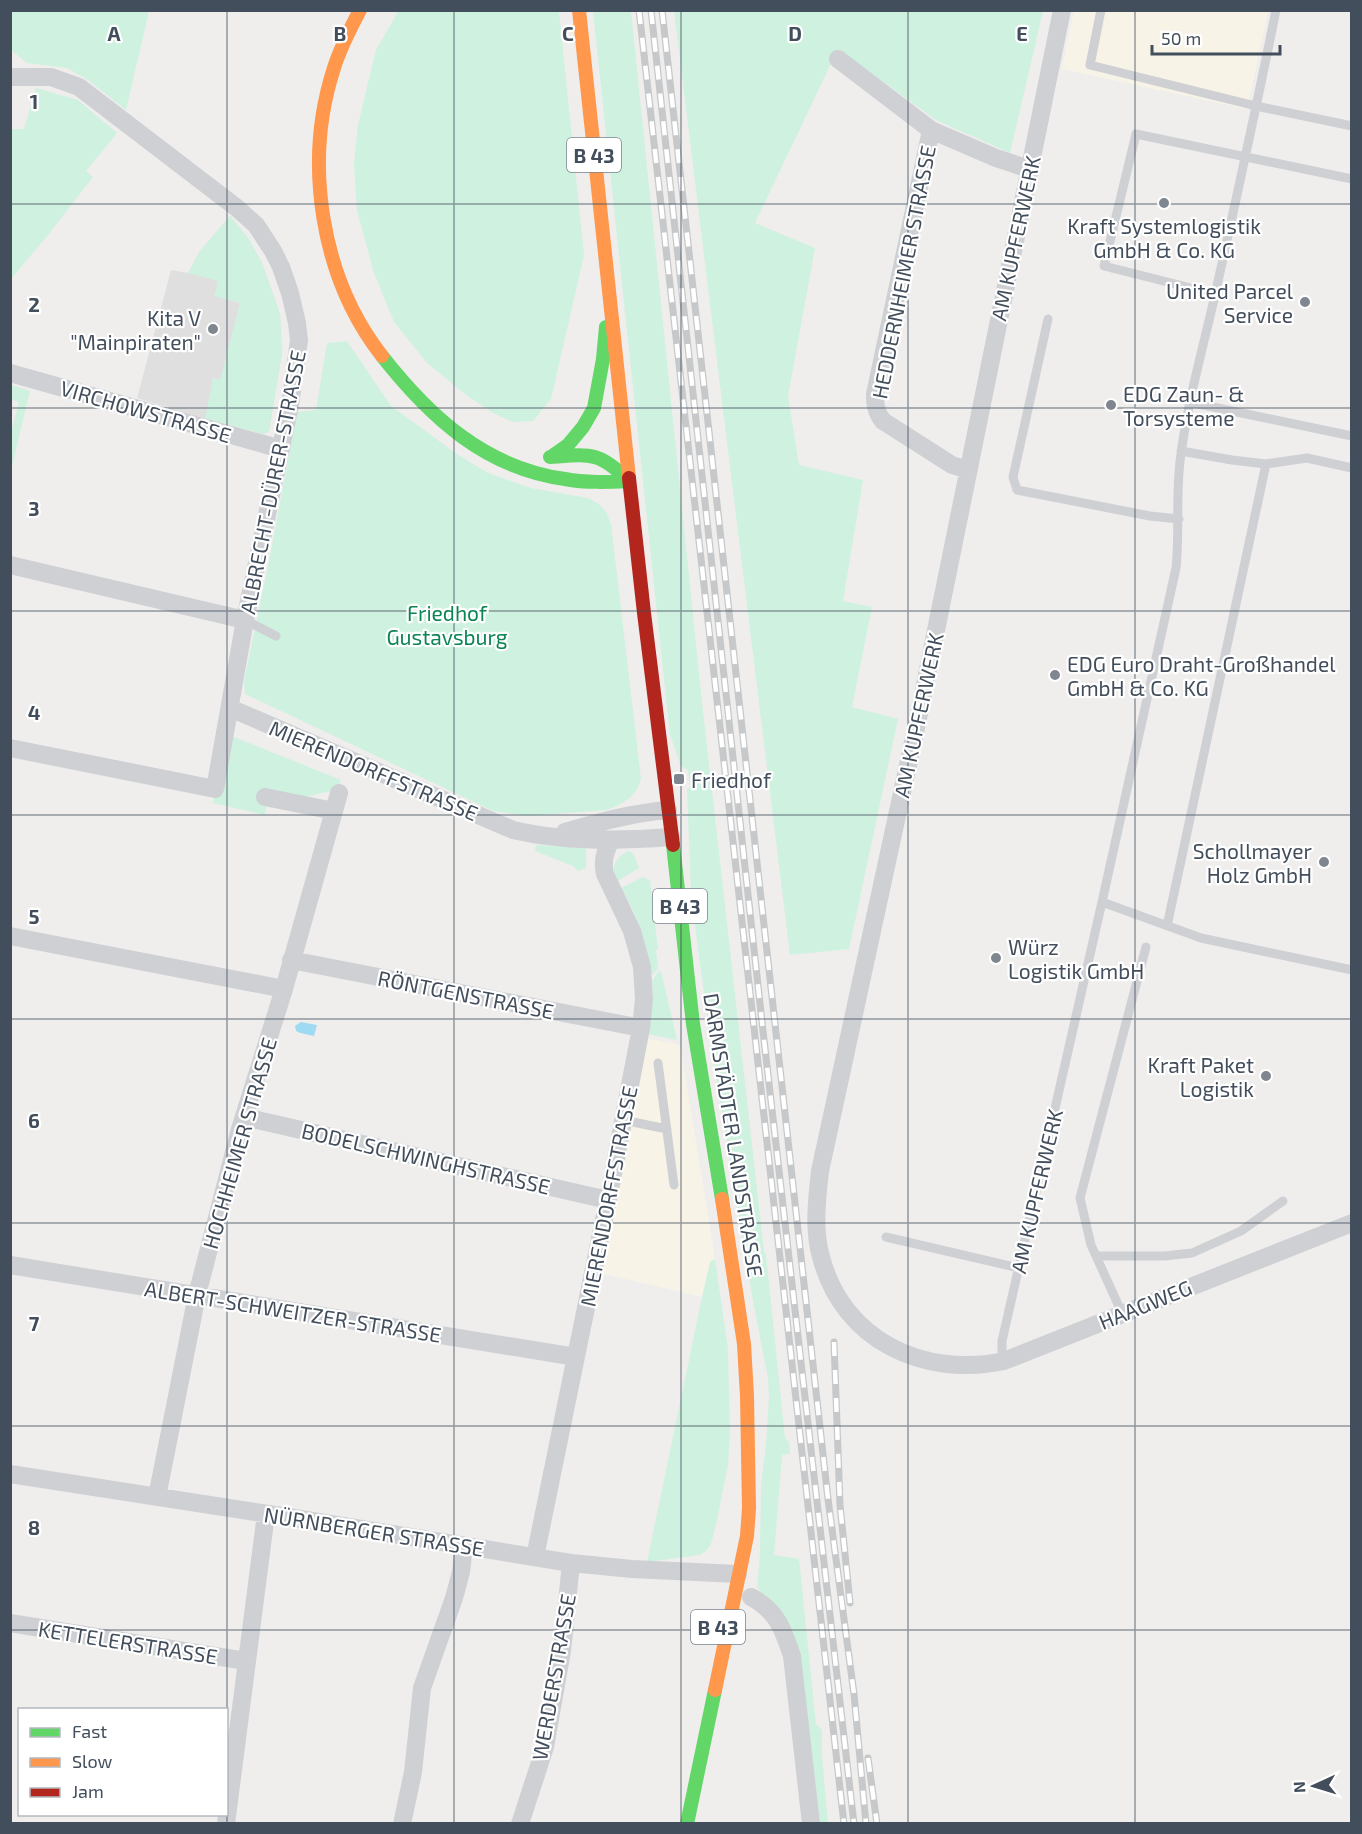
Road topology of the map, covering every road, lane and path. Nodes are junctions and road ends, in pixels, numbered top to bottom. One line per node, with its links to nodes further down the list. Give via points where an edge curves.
1 (360, 10): 23 (main road, via 328,83 322,118 320,198 338,273 357,318 398,376 457,434)
2 (579, 10): 15 (main road, B 43)
3 (1062, 10): 12 (street, AM KUPFERWERK)
4 (1101, 10): 8 (lane, via 1090,65)
5 (1276, 10): 8 (lane, AM KUPFERWERK)
6 (838, 59): 10 (street, HEDDERNHEIMER STRASSE)
7 (10, 77): 20 (street, ALBRECHT-DÜRER-STRASSE, via 51,77 79,87 237,208 262,232 281,267 299,333)
8 (1256, 106): 9 (lane); 11 (lane, AM KUPFERWERK)
9 (1352, 126)
10 (932, 130): 12 (street, HEDDERNHEIMER STRASSE); 26 (street, HEDDERNHEIMER STRASSE, via 875,406 883,421)
11 (1246, 156): 13 (lane); 14 (lane, AM KUPFERWERK); 14 (lane, via 1136,134 1104,266)
12 (1029, 169): 26 (street, AM KUPFERWERK)
13 (1352, 179)
14 (1215, 294): 18 (lane, AM KUPFERWERK)
15 (609, 300): 22 (main road, via 594,408 568,445); 27 (main road, B 43)
16 (1048, 319): 28 (lane, via 1013,477 1017,490)
17 (10, 373): 20 (street, VIRCHOWSTRASSE)
18 (1190, 402): 19 (lane); 21 (lane, AM KUPFERWERK)
19 (1352, 436)
20 (281, 449): 30 (street, ALBRECHT-DÜRER-STRASSE)
21 (1181, 451): 24 (lane); 28 (lane, AM KUPFERWERK)
22 (551, 457): 23 (main road); 27 (main road, via 596,455 606,459)
23 (500, 458): 27 (main road, via 544,475 588,482)
24 (1266, 464): 25 (lane, via 1307,458); 42 (lane)
25 (1352, 468)
26 (968, 471): 65 (street, AM KUPFERWERK, via 817,1200 821,1257 848,1314 878,1339 911,1357)
27 (629, 482): 36 (main road, B 43)
28 (1179, 519): 41 (lane, AM KUPFERWERK, via 1176,568)
29 (10, 565): 30 (street)
30 (245, 620): 31 (lane); 32 (street, ALBRECHT-DÜRER-STRASSE)
31 (276, 636)
32 (230, 708): 33 (street, ALBRECHT-DÜRER-STRASSE, via 215,789); 38 (street, MIERENDORFFSTRASSE, via 513,830)
33 (10, 748)
34 (339, 793): 37 (street, HOCHHEIMER STRASSE)
35 (265, 797): 37 (street)
36 (668, 810): 38 (street, MIERENDORFFSTRASSE, via 619,816); 39 (main road, B 43)
37 (334, 811): 45 (street, HOCHHEIMER STRASSE)
38 (554, 836): 40 (street, MIERENDORFFSTRASSE)
39 (672, 837): 40 (street, MIERENDORFFSTRASSE); 72 (main road, DARMSTÄDTER LANDSTRASSE / B 43, via 696,1042 744,1344 748,1440)
40 (611, 840): 48 (street, MIERENDORFFSTRASSE, via 605,855 605,874 632,931 642,967 645,999)
41 (1102, 902): 42 (lane); 60 (lane, AM KUPFERWERK)
42 (1167, 926): 46 (lane, via 1202,938)
43 (10, 936): 47 (street)
44 (1146, 947): 58 (lane, via 1080,1198)
45 (291, 960): 47 (street, HOCHHEIMER STRASSE); 48 (street, RÖNTGENSTRASSE)
46 (1352, 970)
47 (284, 989): 50 (street, HOCHHEIMER STRASSE)
48 (641, 1028): 51 (street, MIERENDORFFSTRASSE)
49 (658, 1063): 52 (lane)
50 (244, 1117): 54 (street, BODELSCHWINGHSTRASSE); 61 (street, HOCHHEIMER STRASSE)
51 (623, 1120): 52 (lane); 54 (street, MIERENDORFFSTRASSE)
52 (667, 1129): 53 (lane)
53 (674, 1185)
54 (608, 1200): 63 (street, MIERENDORFFSTRASSE)
55 (1283, 1201): 58 (lane, via 1241,1231 1192,1253)
56 (1352, 1223): 62 (street, HAAGWEG)
57 (886, 1237): 60 (lane)
58 (1096, 1256): 62 (lane)
59 (10, 1265): 61 (street, ALBERT-SCHWEITZER-STRASSE)
60 (1019, 1268): 64 (lane, AM KUPFERWERK, via 1002,1341)
61 (197, 1295): 63 (street, ALBERT-SCHWEITZER-STRASSE); 67 (street, HOCHHEIMER STRASSE)
62 (1122, 1313): 64 (street, HAAGWEG)
63 (576, 1357): 70 (street, MIERENDORFFSTRASSE)
64 (1004, 1361): 65 (street, HAAGWEG, via 961,1366)
65 (935, 1363)
66 (10, 1474): 67 (street, NÜRNBERGER STRASSE)
67 (157, 1497): 68 (street, NÜRNBERGER STRASSE)
68 (266, 1514): 69 (street, NÜRNBERGER STRASSE); 75 (street)
69 (464, 1546): 70 (street, NÜRNBERGER STRASSE); 78 (street, via 454,1598 423,1688)
70 (535, 1557): 71 (street, NÜRNBERGER STRASSE)
71 (571, 1563): 72 (street, NÜRNBERGER STRASSE); 79 (street, WERDERSTRASSE, via 562,1651 545,1747)
72 (733, 1574): 77 (main road, DARMSTÄDTER LANDSTRASSE / B 43)
73 (752, 1597): 80 (street, via 773,1614 792,1656)
74 (10, 1623): 75 (street, KETTELERSTRASSE)
75 (246, 1661): 76 (street)
76 (228, 1801)
77 (687, 1819)
78 (402, 1824)
79 (520, 1824)
80 (812, 1824)

